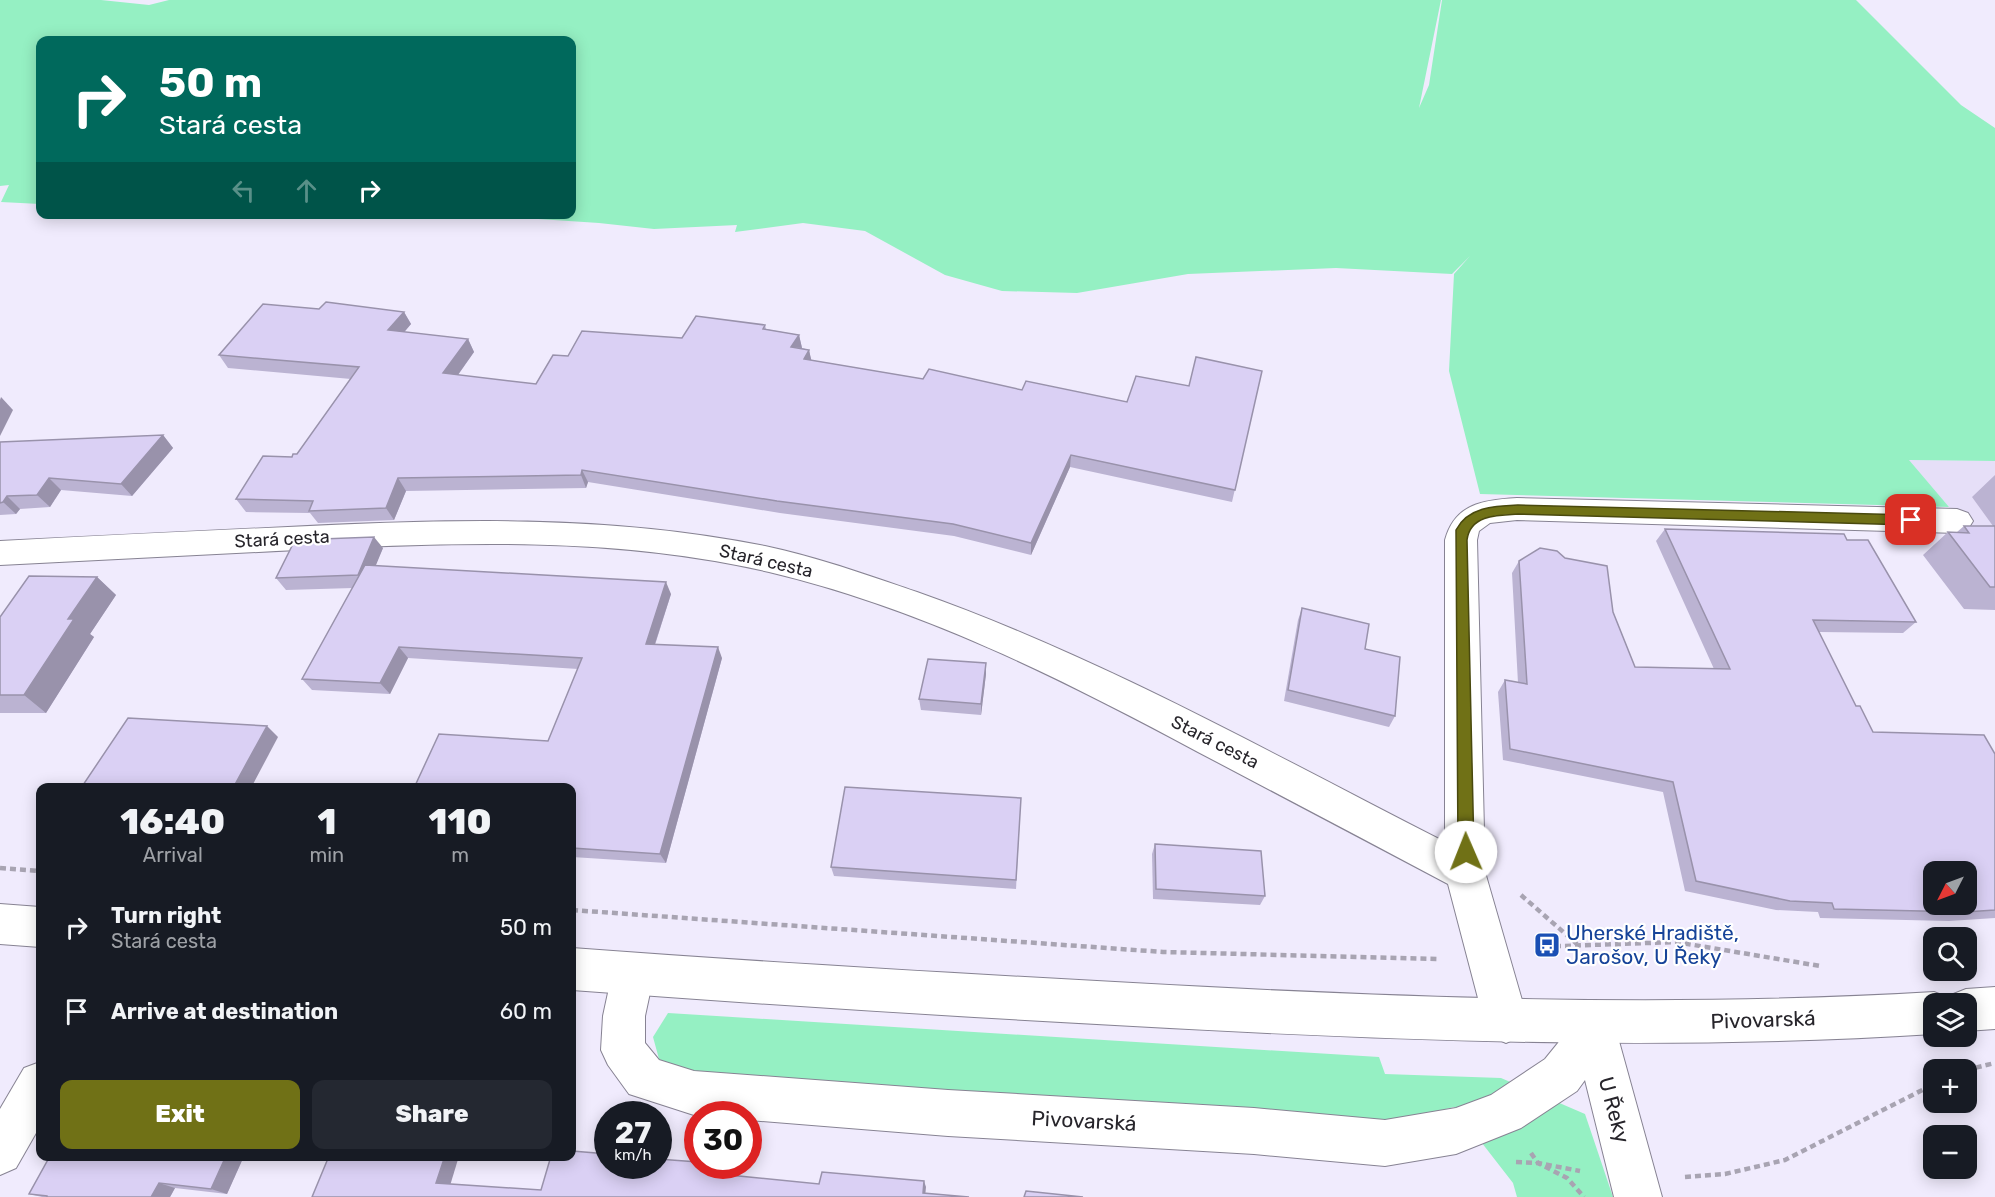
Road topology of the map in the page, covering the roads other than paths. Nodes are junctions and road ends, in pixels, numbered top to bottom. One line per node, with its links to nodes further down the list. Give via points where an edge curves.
1 (1957, 521): 3 (street, via 1518,509 1490,511 1468,521 1461,540)
2 (0, 553): 3 (street, Stará cesta, via 398,533 557,532 698,546 767,559 834,576 963,622 1110,688)
3 (1466, 862): 11 (street)
4 (0, 924): 5 (street)
5 (36, 927)
6 (576, 969): 7 (street, Pivovarská)
7 (633, 974): 11 (street, Pivovarská, via 1387,1019); 12 (street, Pivovarská, via 624,1016 623,1050 645,1078 694,1093 1385,1143 1456,1131 1505,1112 1561,1075)
8 (1995, 1008): 9 (street)
9 (1977, 1009)
10 (1923, 1013): 12 (street, Pivovarská)
11 (1506, 1021): 12 (street, Pivovarská)
12 (1592, 1023): 15 (street, U Řeky)
13 (36, 1091): 14 (street)
14 (0, 1152)
15 (1638, 1197)

